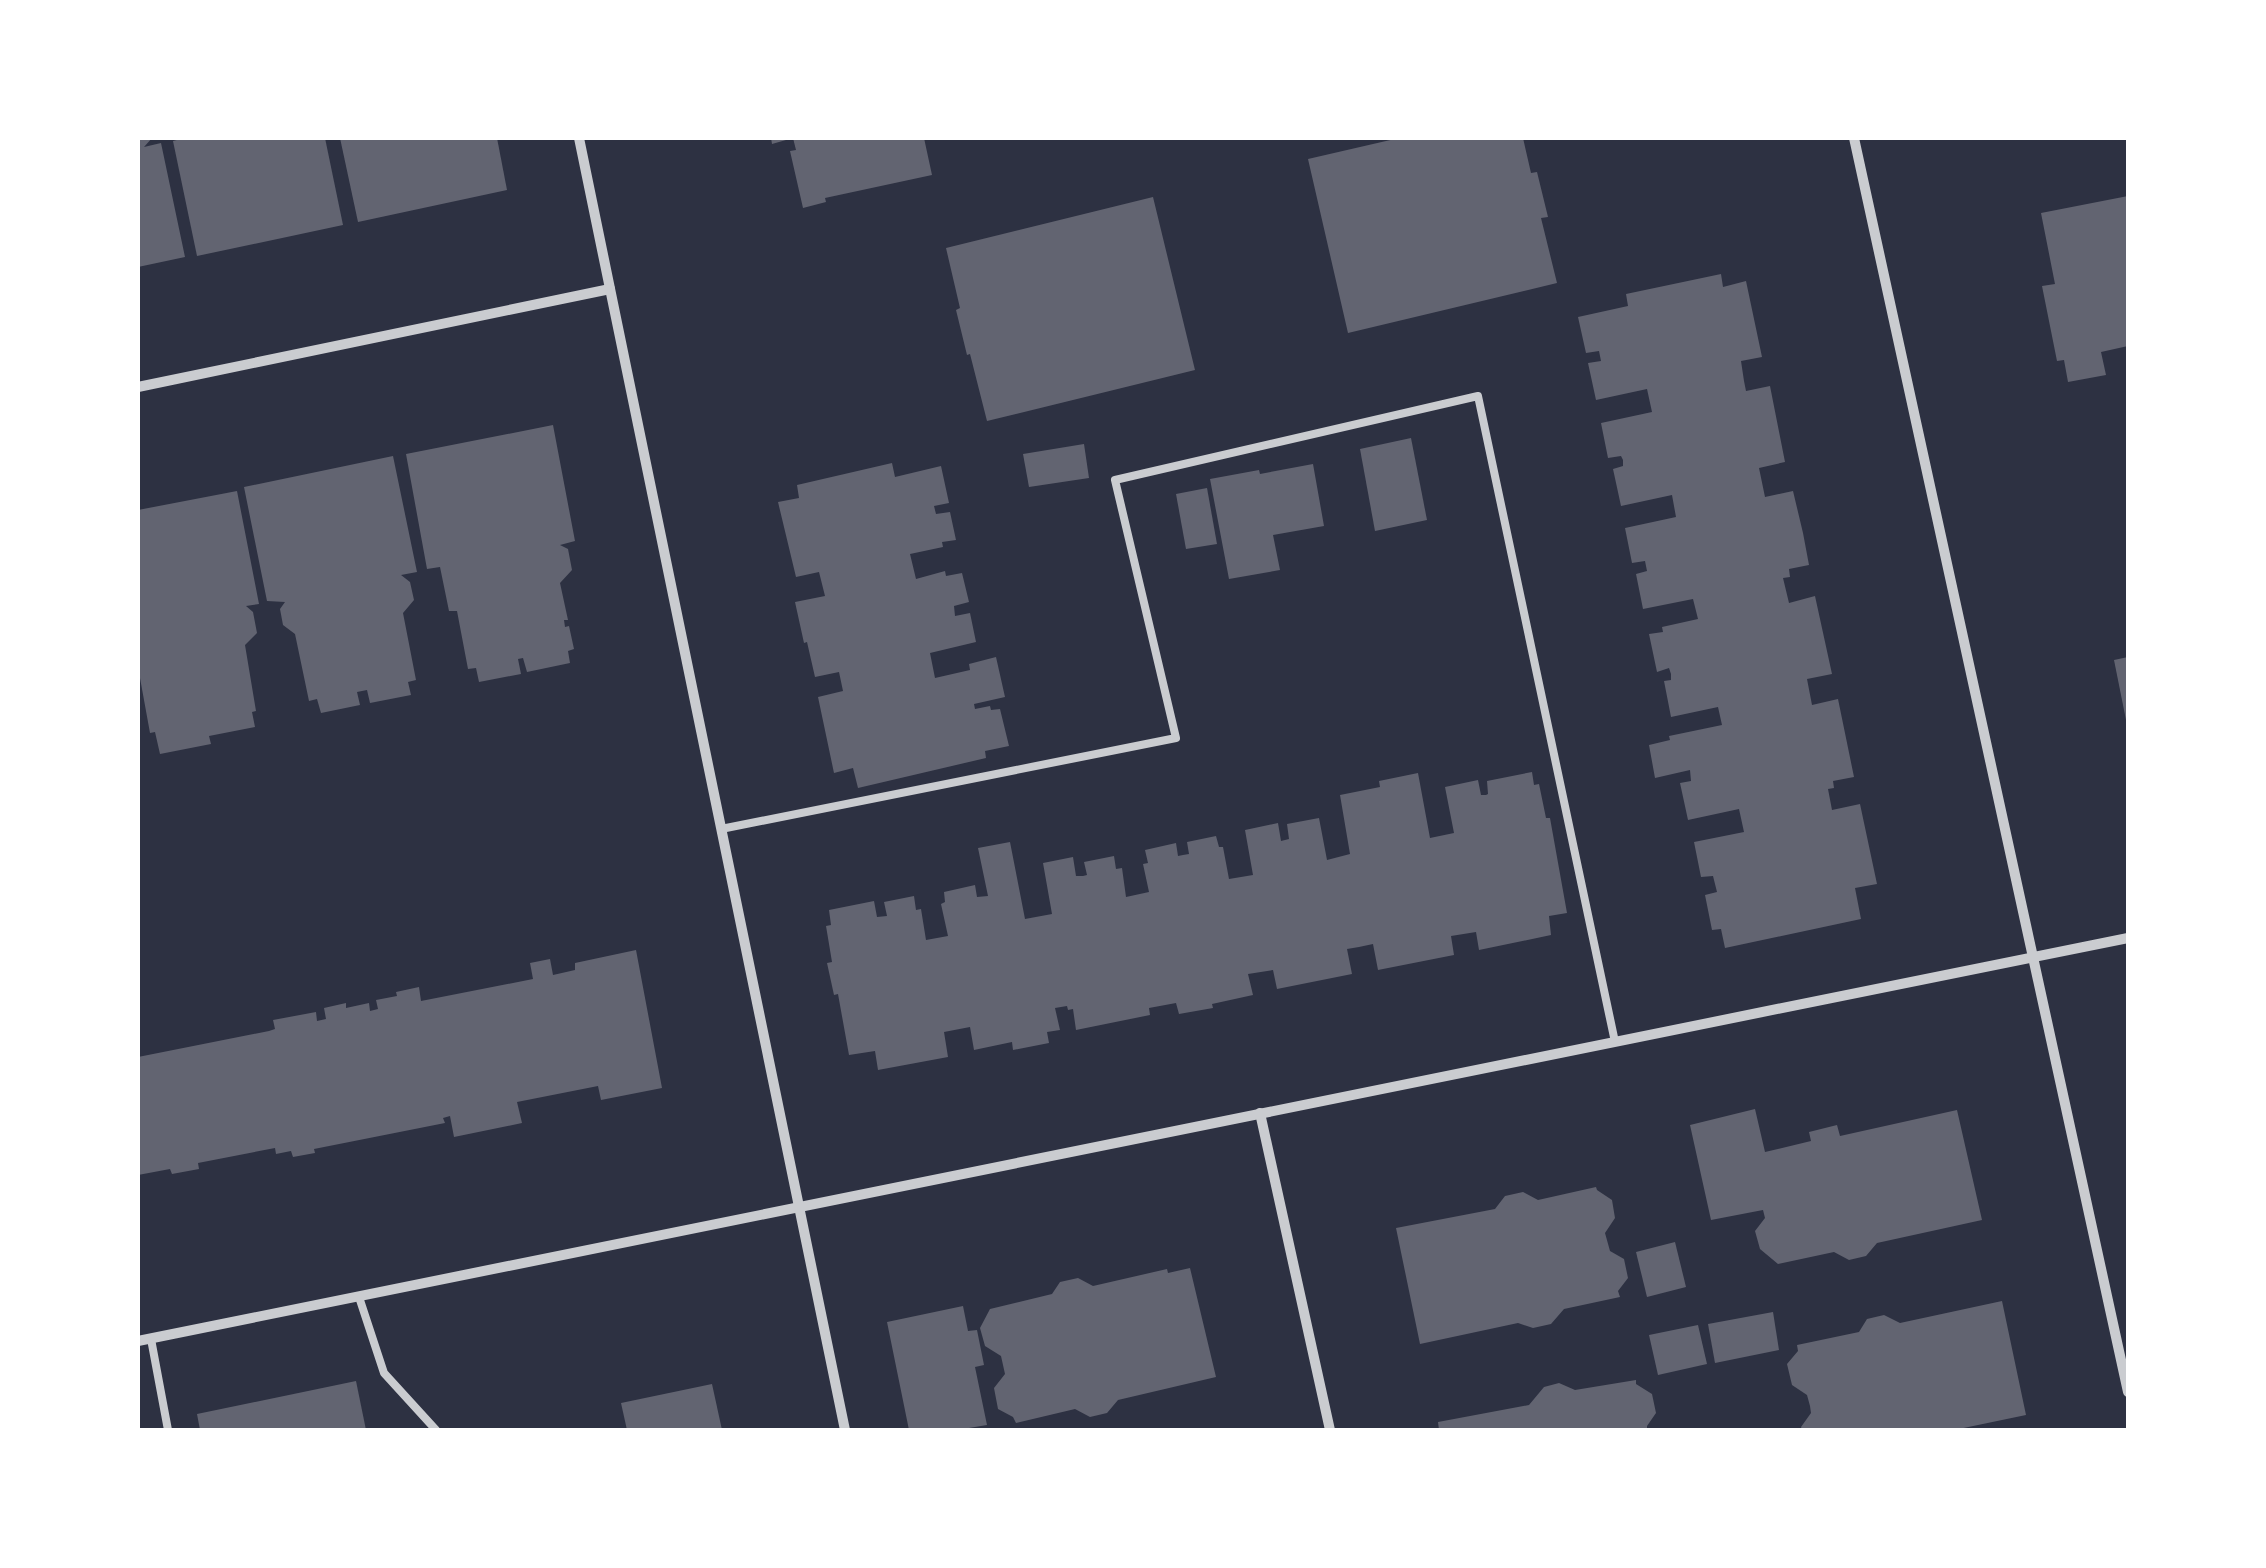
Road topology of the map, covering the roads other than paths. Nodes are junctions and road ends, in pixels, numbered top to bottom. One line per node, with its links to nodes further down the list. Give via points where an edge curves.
1 (579, 138): 3 (street)
2 (1854, 138): 7 (street)
3 (610, 289): 4 (street); 5 (street)
4 (138, 387)
5 (721, 829): 8 (lane, via 1176,738 1115,480 1478,396); 10 (street)
6 (2128, 938): 7 (street)
7 (2033, 958): 8 (street); 14 (street)
8 (1615, 1042): 9 (street)
9 (1260, 1113): 10 (street); 18 (street)
10 (799, 1207): 11 (street); 17 (street)
11 (360, 1296): 12 (street); 16 (lane, via 384,1373)
12 (150, 1338): 13 (street); 15 (lane)
13 (138, 1341)
14 (2128, 1392)
15 (168, 1430)
16 (436, 1430)
17 (845, 1430)
18 (1330, 1430)

